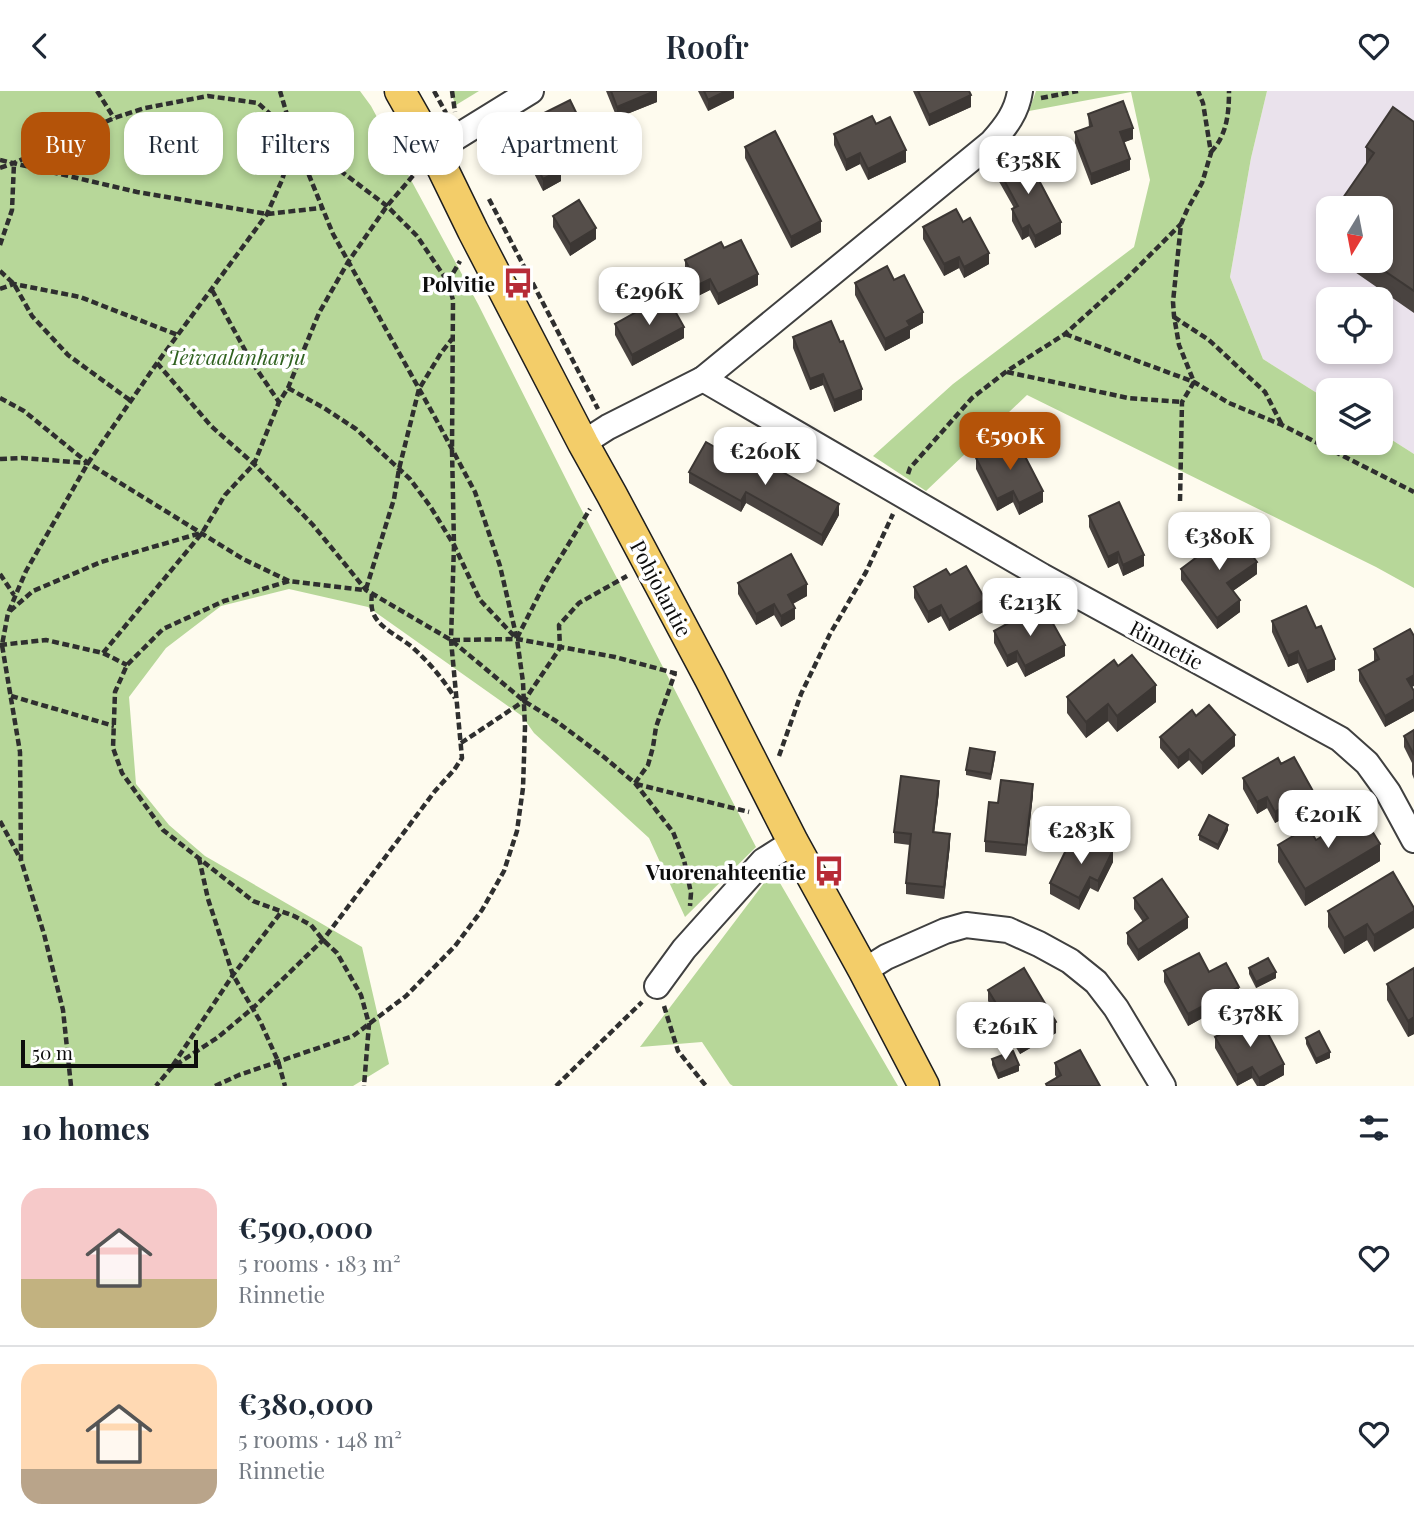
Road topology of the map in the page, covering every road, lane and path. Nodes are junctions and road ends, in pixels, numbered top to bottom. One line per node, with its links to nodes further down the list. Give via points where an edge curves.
1 (97, 91): 12 (path)
2 (280, 91): 10 (path)
3 (400, 91): 11 (main road, Pohjolantie)
4 (531, 91): 13 (street)
5 (1078, 91): 8 (path)
6 (1198, 91): 14 (path)
7 (1229, 91): 14 (path, via 1229,112 1220,143)
8 (1019, 97): 42 (street, via 1008,123 992,142)
9 (268, 112): 12 (path, via 258,103 208,96)
10 (286, 112)
11 (409, 112)
12 (114, 118): 16 (path)
13 (463, 136)
14 (1211, 153): 26 (path)
15 (0, 160): 16 (path)
16 (14, 163): 17 (path); 25 (path, via 137,192); 27 (path, via 12,209)
17 (0, 168)
18 (284, 175): 25 (path)
19 (308, 175): 24 (path)
20 (346, 175): 23 (path)
21 (414, 175): 23 (path)
22 (438, 175): 51 (main road, Pohjolantie, via 479,242)
23 (387, 206): 29 (path); 32 (path, via 417,236)
24 (321, 208): 25 (path); 29 (path)
25 (267, 214): 35 (path)
26 (1181, 224): 36 (path); 37 (path)
27 (0, 245)
28 (465, 252): 32 (path)
29 (348, 262): 44 (path, via 319,313); 45 (path)
30 (0, 271): 33 (path)
31 (481, 280): 32 (path)
32 (448, 282): 39 (path)
33 (14, 284): 34 (path); 38 (path, via 80,297); 47 (path, via 32,316 68,355)
34 (0, 289)
35 (212, 289): 38 (path); 48 (path)
36 (1174, 316): 43 (path, via 1179,345); 50 (path, via 1209,340 1265,392)
37 (1065, 334): 41 (path); 43 (path)
38 (178, 335): 40 (path)
39 (453, 338): 45 (path); 52 (path)
40 (157, 363): 47 (path); 55 (path, via 211,426)
41 (1007, 371): 49 (path, via 1128,398); 58 (path, via 972,398 910,468)
42 (703, 379): 51 (street); 58 (street, Rinnetie)
43 (1194, 382): 49 (path); 50 (path, via 1229,403)
44 (288, 388): 48 (path); 56 (path, via 356,429)
45 (419, 389): 52 (path); 56 (path)
46 (0, 398): 54 (path, via 24,411)
47 (131, 401): 54 (path)
48 (279, 401): 55 (path)
49 (1182, 402): 59 (path)
50 (1282, 425): 57 (path)
51 (583, 443): 63 (main road, Pohjolantie)
52 (452, 449): 62 (path); 70 (path, via 475,492 500,566)
53 (0, 459): 54 (path)
54 (88, 463): 61 (path); 68 (path)
55 (254, 464): 61 (path, via 225,495); 66 (path, via 313,525)
56 (399, 469): 62 (path, via 410,478); 66 (path)
57 (1413, 493)
58 (902, 496): 83 (path, via 801,694); 87 (street, Rinnetie, via 1340,739 1367,763)
59 (1180, 501)
60 (591, 507): 70 (path)
61 (202, 533): 65 (path); 69 (path, via 101,562 33,591); 74 (path)
62 (454, 545): 70 (path, via 480,600); 71 (path)
63 (649, 563): 73 (path, via 579,603 559,625); 77 (main road, Pohjolantie)
64 (0, 574): 68 (path)
65 (289, 581): 66 (path); 75 (path, via 224,601 163,629)
66 (366, 590): 67 (path)
67 (372, 594): 71 (path); 79 (path, via 373,614 380,624 422,656)
68 (14, 596): 69 (path)
69 (8, 613): 72 (path)
70 (517, 639): 71 (path); 73 (path); 80 (path)
71 (451, 640): 79 (path); 80 (path)
72 (1, 644): 74 (path, via 46,639); 78 (path)
73 (560, 647): 76 (path); 80 (path)
74 (103, 653): 75 (path)
75 (127, 665): 81 (path, via 115,692)
76 (675, 674): 77 (path); 84 (path, via 648,765)
77 (710, 679): 86 (main road, Pohjolantie)
78 (11, 696): 81 (path); 89 (path, via 20,752)
79 (457, 700): 82 (path)
80 (524, 701): 82 (path); 84 (path); 97 (path, via 523,788 517,831 504,871 455,946 407,996)
81 (114, 726): 88 (path, via 113,748 122,773 163,829)
82 (461, 743): 91 (path, via 461,758 454,770)
83 (778, 757)
84 (635, 783): 86 (path, via 744,811); 92 (path, via 673,832 684,860 691,893)
85 (0, 821): 89 (path)
86 (787, 829): 92 (street); 93 (main road, Pohjolantie)
87 (1414, 840)
88 (199, 857): 90 (path, via 253,901); 94 (path)
89 (21, 860): 100 (path, via 63,1010)
90 (282, 911): 91 (path, via 311,925); 94 (path)
91 (323, 940): 96 (path); 97 (path, via 337,953 361,995)
92 (684, 949): 95 (street)
93 (864, 971): 107 (main road, Pohjolantie); 108 (street, via 886,957 966,925 1008,930 1070,961 1097,982)
94 (233, 975): 96 (path); 99 (path)
95 (657, 986): 105 (path); 106 (path, via 678,1051)
96 (253, 1008): 98 (path); 99 (path, via 218,1038)
97 (369, 1024): 98 (path, via 353,1036); 104 (path)
98 (278, 1061): 102 (path); 103 (path)
99 (171, 1068): 101 (path)
100 (71, 1086)
101 (156, 1086)
102 (215, 1086)
103 (285, 1086)
104 (364, 1086)
105 (556, 1086)
106 (706, 1086)
107 (923, 1086)
108 (1163, 1086)

